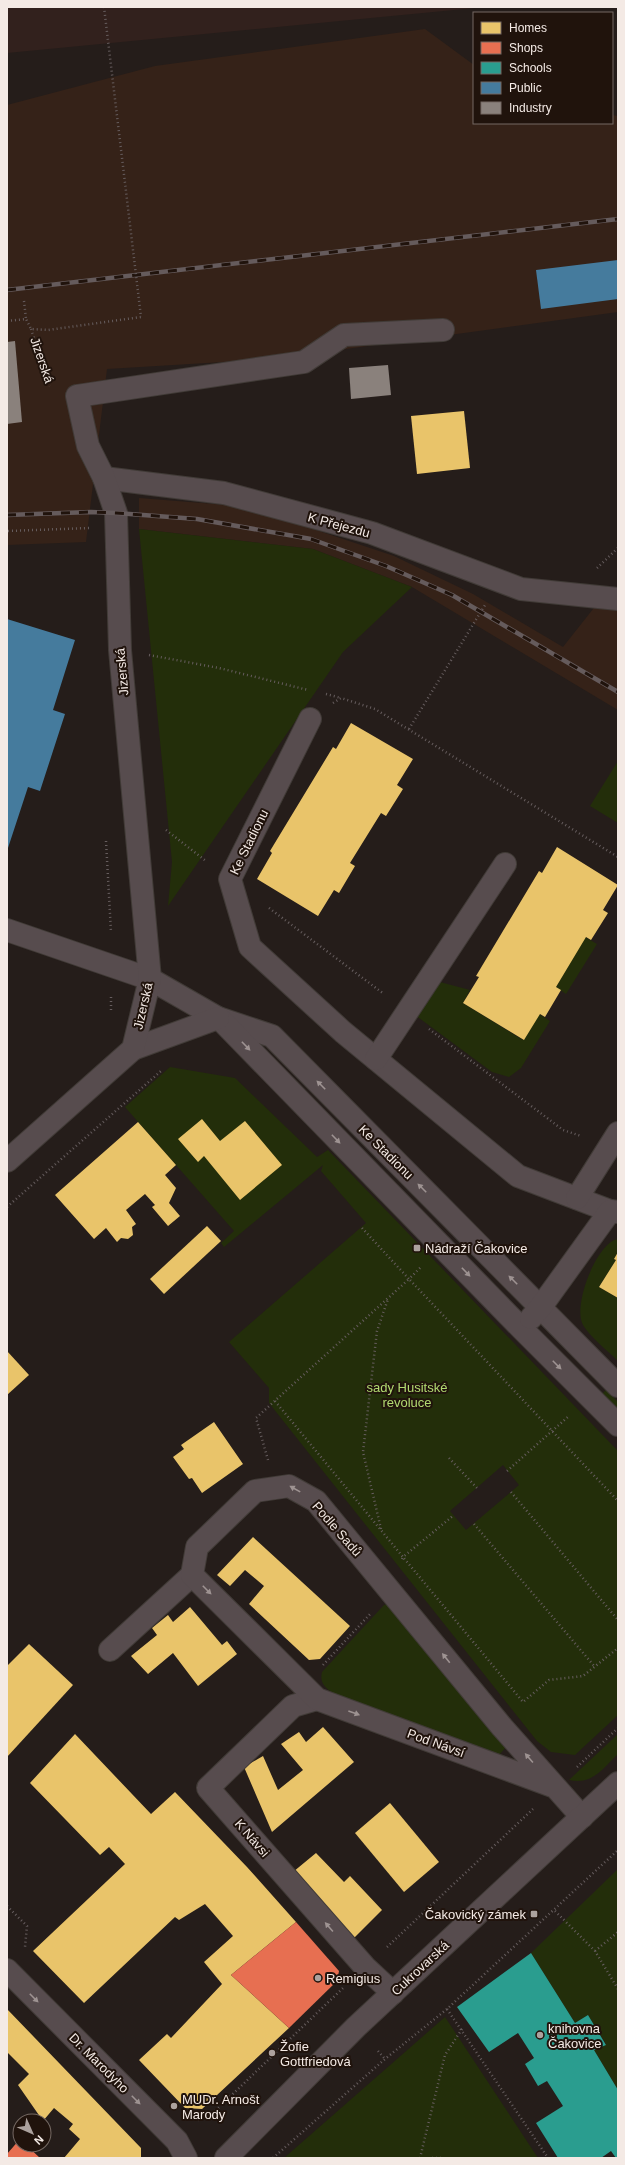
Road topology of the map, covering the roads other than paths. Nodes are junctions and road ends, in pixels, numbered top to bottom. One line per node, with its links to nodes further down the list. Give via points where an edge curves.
1 (443, 330): 2 (street, Jizerská, via 344,335 304,362 77,396 88,446)
2 (104, 478): 3 (street, K Přejezdu, via 224,493 372,533 521,589); 7 (street, Jizerská, via 116,513 120,650)
3 (618, 599)
4 (310, 719): 10 (street, Ke Stadionu, via 230,879 250,947)
5 (505, 864): 10 (street)
6 (7, 930): 7 (street, Ke Stadionu)
7 (150, 979): 8 (street, Ke Stadionu); 9 (street, Jizerská)
8 (218, 1018): 9 (street, Jizerská); 15 (street, Ke Stadionu, one-way to 8, via 272,1036); 16 (street, Ke Stadionu, one-way to 16)
9 (133, 1049): 12 (street, Jizerská)
10 (376, 1059): 13 (street, Ke Stadionu, via 518,1176)
11 (614, 1139): 13 (street)
12 (7, 1161)
13 (577, 1198): 14 (street, Ke Stadionu)
14 (614, 1212): 15 (street, Ke Stadionu)
15 (540, 1308): 16 (street, Ke Stadionu); 17 (street, Ke Stadionu)
16 (521, 1328): 18 (street, Ke Stadionu, one-way to 18)
17 (618, 1386)
18 (618, 1425)
19 (192, 1574): 20 (street); 21 (street, one-way to 21); 23 (street, Podle Sadů, one-way to 19, via 502,1727 316,1502 289,1486 254,1491 197,1547)
20 (110, 1650)
21 (310, 1692): 23 (street, Pod Návsí, one-way to 23); 26 (street, K Návsi, one-way to 21, via 365,1967 208,1788)
22 (618, 1783): 24 (street, Cukrovarská)
23 (555, 1787): 24 (street, Podle Sadů)
24 (582, 1817): 26 (street, Cukrovarská)
25 (7, 1970): 27 (street, Dr. Marodyho, one-way to 27, via 177,2141)
26 (393, 1993): 28 (street, Cukrovarská)
27 (186, 2158)
28 (226, 2158)

